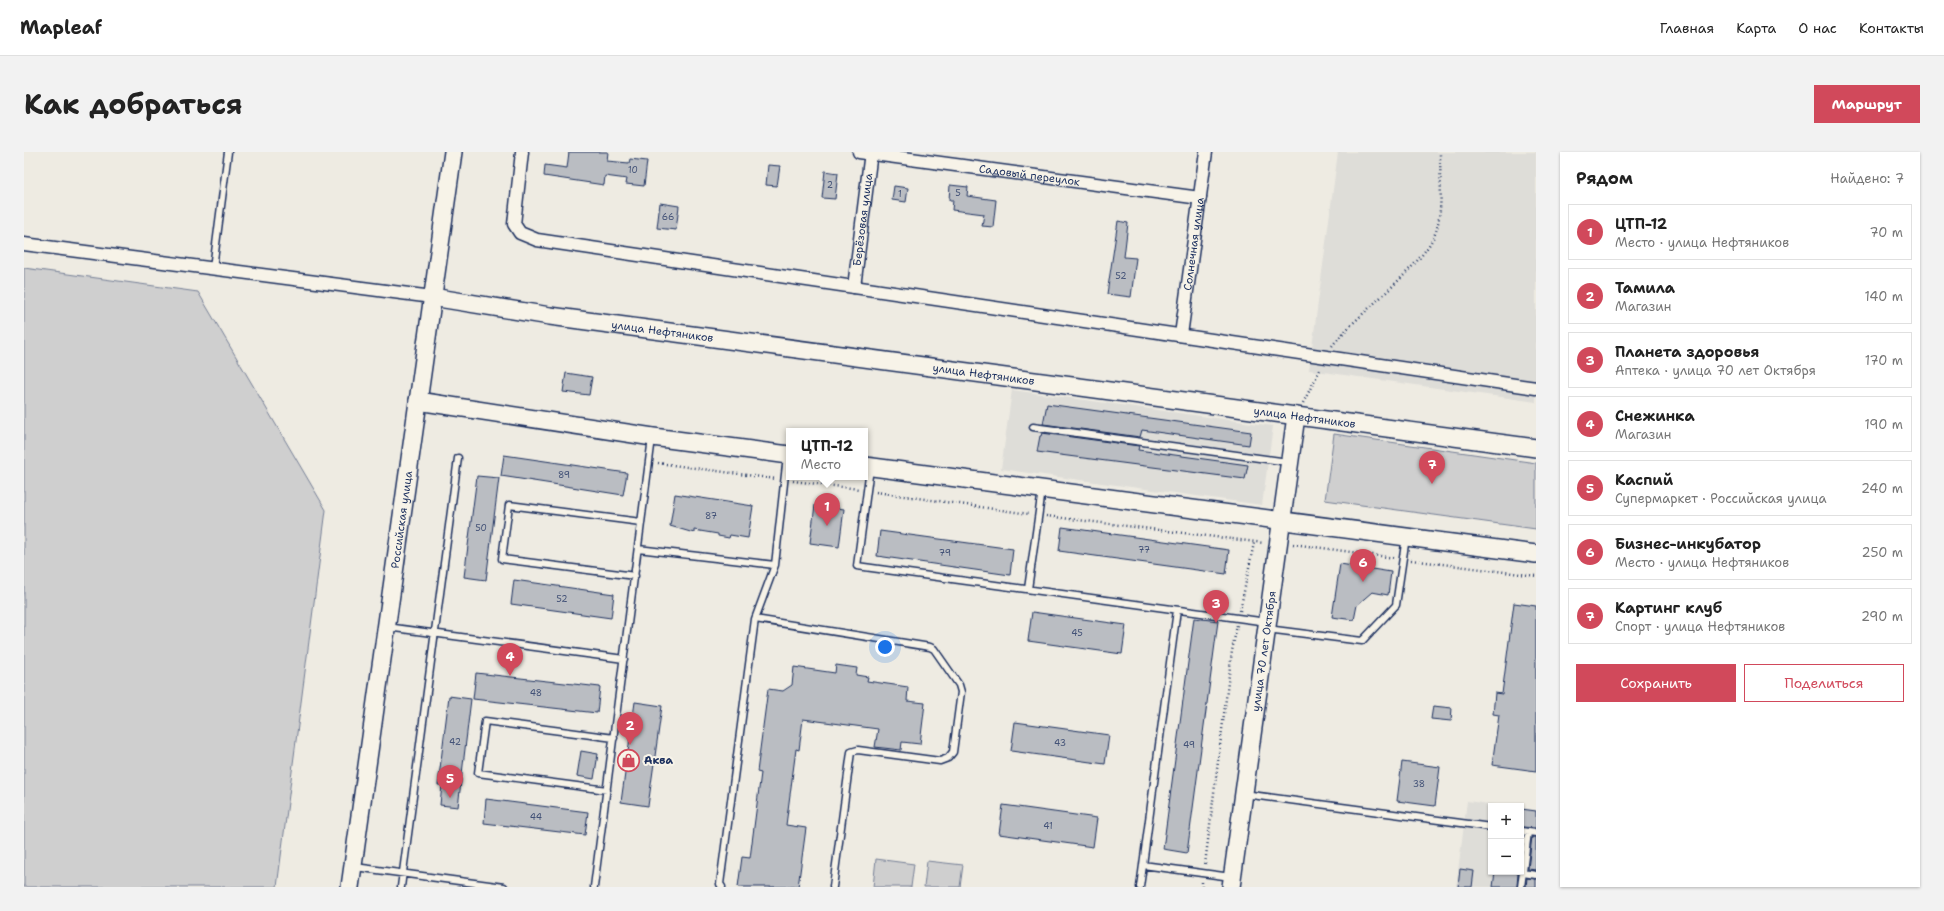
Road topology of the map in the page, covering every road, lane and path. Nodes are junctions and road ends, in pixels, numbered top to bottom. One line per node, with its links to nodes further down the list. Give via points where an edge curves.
1 (228, 152): 10 (lane)
2 (453, 152): 12 (main road, Российская улица)
3 (522, 152): 11 (street, via 514,224 520,233 530,238)
4 (859, 152): 7 (street, Садовый переулок)
5 (1206, 152): 8 (street, Солнечная улица)
6 (1440, 152): 14 (path, via 1437,230 1423,254 1350,325)
7 (871, 153): 8 (street, Садовый переулок); 11 (street, Берёзовая улица)
8 (1200, 198): 13 (street, Солнечная улица)
9 (24, 244): 10 (street)
10 (213, 268): 12 (street)
11 (854, 287): 13 (street)
12 (432, 297): 17 (main road, Российская улица); 18 (main road, улица Нефтяников, via 558,317)
13 (1181, 335): 16 (street)
14 (1329, 352)
15 (1322, 366): 18 (path)
16 (1536, 388)
17 (418, 401): 20 (main road); 49 (main road, Российская улица)
18 (1296, 416): 21 (main road, улица Нефтяников); 25 (main road, улица 70 лет Октября)
19 (1033, 427): 25 (lane)
20 (653, 437): 22 (main road); 24 (lane)
21 (1536, 448)
22 (786, 455)
23 (458, 458): 50 (lane)
24 (650, 462): 28 (path); 33 (lane)
25 (1290, 462): 34 (main road, улица 70 лет Октября)
26 (868, 466): 31 (main road)
27 (786, 468): 28 (lane)
28 (784, 480): 30 (path); 41 (lane)
29 (867, 480): 30 (lane)
30 (867, 490): 32 (path); 44 (lane, via 857,566)
31 (1042, 490): 32 (lane); 34 (main road)
32 (1038, 515): 36 (path); 44 (lane)
33 (642, 522): 38 (lane); 42 (lane, via 509,505 504,543 502,559)
34 (1281, 522): 35 (main road); 37 (main road, улица 70 лет Октября)
35 (1406, 537): 39 (main road); 40 (lane)
36 (1254, 543): 37 (path); 46 (path)
37 (1278, 543): 40 (path); 48 (main road, улица 70 лет Октября)
38 (638, 549): 41 (lane); 42 (lane)
39 (1536, 554)
40 (1403, 559): 43 (path); 48 (lane, via 1396,605 1362,641)
41 (775, 565): 47 (lane)
42 (635, 576): 51 (lane)
43 (1536, 576)
44 (1028, 589): 45 (lane)
45 (1177, 610): 46 (lane); 59 (lane)
46 (1238, 618): 48 (lane); 64 (path)
47 (755, 619): 72 (lane, via 720,884); 73 (lane, via 930,647 955,679 961,692 953,752 948,758 940,761 858,750 852,752)
48 (1266, 626): 54 (main road, улица 70 лет Октября)
49 (385, 627): 50 (lane); 61 (main road, Российская улица)
50 (434, 634): 51 (lane); 62 (lane)
51 (624, 659): 52 (lane)
52 (614, 738): 53 (lane); 53 (lane, via 485,721 478,773)
53 (607, 790): 71 (lane)
54 (1242, 794): 55 (lane); 67 (main road, улица 70 лет Октября)
55 (1488, 827)
56 (1524, 831): 57 (lane)
57 (1528, 832): 58 (lane); 60 (lane)
58 (1536, 833)
59 (1143, 865): 64 (lane); 74 (lane)
60 (1524, 865)
61 (353, 867): 62 (lane); 68 (main road, Российская улица)
62 (403, 873): 69 (lane); 70 (lane)
63 (1524, 873): 66 (lane)
64 (1203, 874): 67 (lane); 75 (path)
65 (1523, 875): 76 (lane)
66 (1536, 875)
67 (1231, 882)
68 (350, 887)
69 (401, 887)
70 (504, 887)
71 (594, 887)
72 (722, 887)
73 (833, 887)
74 (1140, 887)
75 (1202, 887)
76 (1521, 887)

